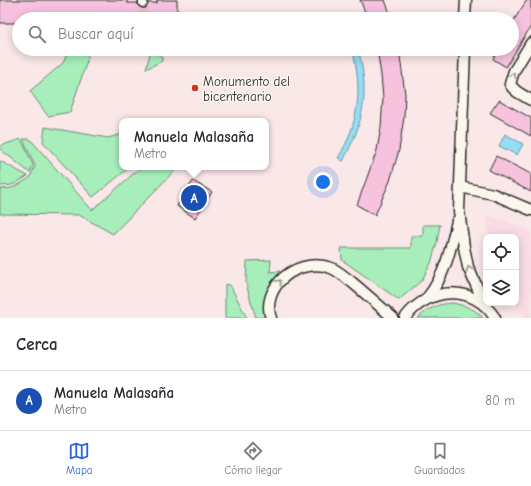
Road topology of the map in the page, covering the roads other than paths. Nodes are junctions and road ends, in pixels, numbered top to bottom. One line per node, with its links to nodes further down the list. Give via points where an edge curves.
1 (466, 0): 2 (street)
2 (465, 12)
3 (531, 43): 5 (street, one-way to 3, via 510,84 514,71)
4 (465, 56): 6 (street)
5 (531, 100)
6 (460, 187): 7 (street, via 493,194); 8 (street)
7 (531, 210)
8 (460, 211): 9 (street, via 443,273); 10 (street, one-way to 8, via 468,267)
9 (427, 298): 11 (street, via 455,293 469,296); 15 (street)
10 (483, 301)
11 (483, 304)
12 (486, 306): 16 (street)
13 (270, 318): 14 (street, one-way to 14, via 270,298 275,286 298,268 317,266 330,267 341,274)
14 (393, 318)
15 (405, 318)
16 (495, 318)

